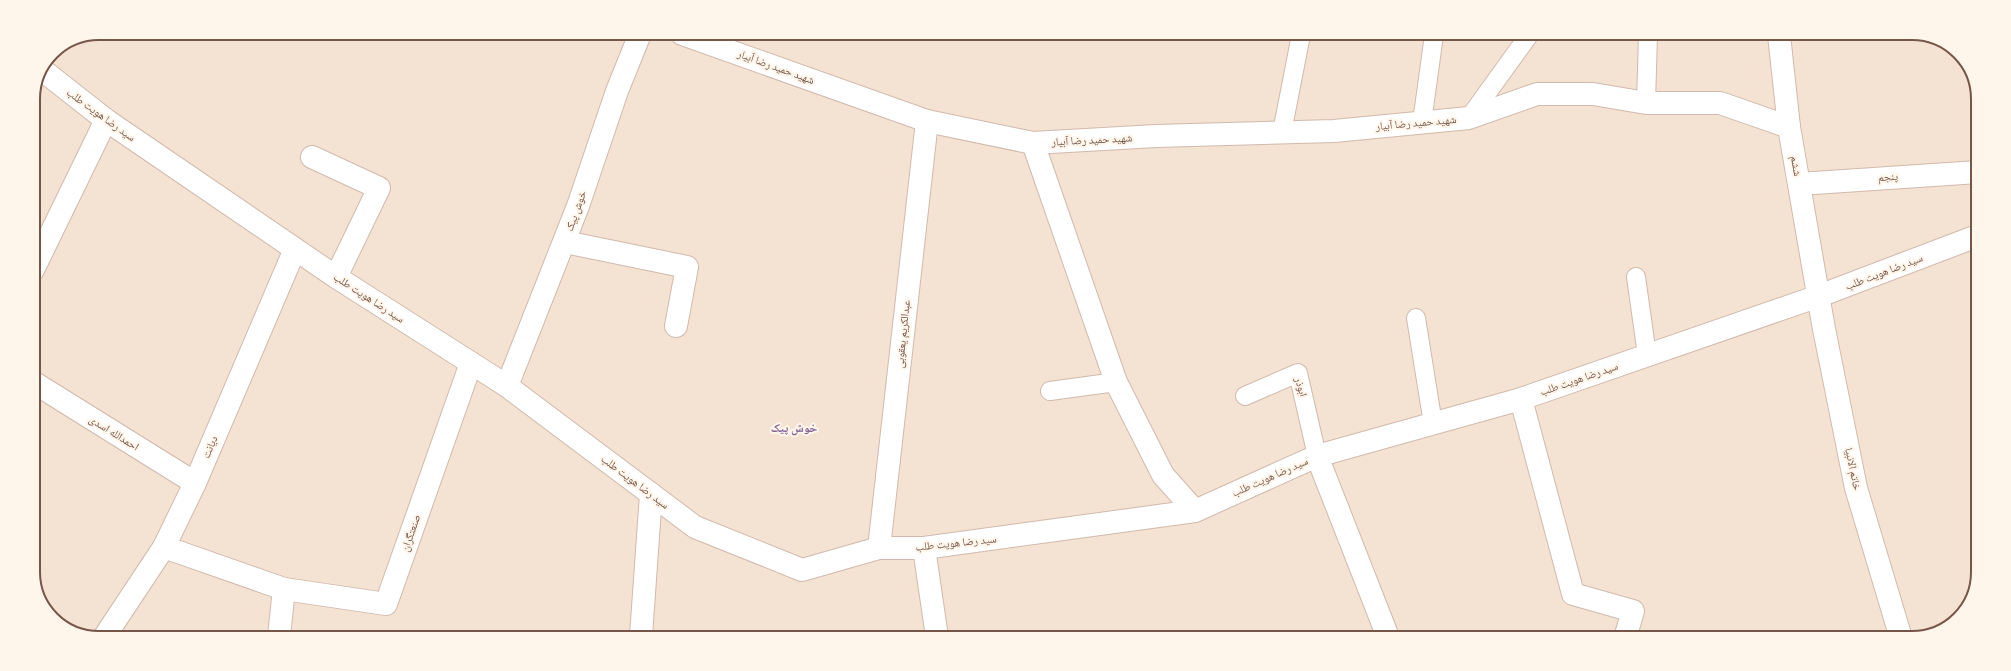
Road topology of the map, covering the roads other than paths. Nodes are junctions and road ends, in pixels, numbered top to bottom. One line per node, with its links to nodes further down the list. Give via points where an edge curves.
1 (638, 40): 21 (street, خوش پیک, via 617,91)
2 (699, 40): 12 (street, شهید حمید رضا آبیار)
3 (1300, 40): 15 (lane)
4 (1433, 40): 13 (lane)
5 (1525, 40): 10 (lane)
6 (1648, 40): 9 (lane)
7 (1780, 40): 14 (street, ششم)
8 (46, 73): 11 (street, سید رضا هویت طلب)
9 (1646, 103): 10 (street, شهید حمید رضا آبیار, via 1593,94 1537,94); 14 (street, شهید حمید رضا آبیار, via 1720,103)
10 (1469, 118): 13 (street, شهید حمید رضا آبیار)
11 (106, 120): 22 (street, سید رضا هویت طلب); 23 (street)
12 (927, 121): 16 (street, شهید حمید رضا آبیار); 43 (street, عبدالکریم یعقوبی)
13 (1422, 122): 15 (street, شهید حمید رضا آبیار, via 1334,131)
14 (1790, 127): 19 (street, ششم)
15 (1282, 132): 16 (street, شهید حمید رضا آبیار)
16 (1033, 143): 31 (street, شهید حمید رضا آبیار)
17 (312, 157): 24 (street, via 379,188)
18 (1971, 172): 19 (street, پنجم)
19 (1799, 184): 26 (street, ششم)
20 (1971, 238): 26 (street, سید رضا هویت طلب)
21 (565, 242): 28 (street, via 687,267); 33 (street, خوش پیک)
22 (295, 249): 24 (street, سید رضا هویت طلب); 39 (street, دیانت)
23 (40, 256)
24 (336, 277): 30 (street, سید رضا هویت طلب)
25 (1636, 277): 29 (lane)
26 (1819, 296): 29 (street, سید رضا هویت طلب); 52 (street, خاتم الانبیا, via 1856,488)
27 (1416, 318): 37 (lane)
28 (676, 326)
29 (1647, 355): 36 (street, سید رضا هویت طلب)
30 (471, 363): 33 (street, سید رضا هویت طلب); 45 (street, صنعتگران, via 386,604)
31 (1116, 382): 34 (lane); 41 (street, شهید حمید رضا آبیار, via 1163,475)
32 (40, 386): 39 (street, احمدالله اسدی)
33 (507, 386): 40 (street, سید رضا هویت طلب)
34 (1050, 391)
35 (1245, 396): 38 (lane, ابوذر, via 1298,373)
36 (1521, 399): 37 (street, سید رضا هویت طلب); 51 (street, via 1574,594 1632,611)
37 (1433, 424): 38 (street, سید رضا هویت طلب)
38 (1316, 456): 41 (street, سید رضا هویت طلب); 50 (street)
39 (195, 483): 42 (street, دیانت)
40 (651, 494): 43 (street, سید رضا هویت طلب, via 695,527 802,570); 48 (street)
41 (1195, 512): 44 (street, سید رضا هویت طلب)
42 (164, 547): 45 (street, صنعتگران); 46 (street, دیانت)
43 (879, 548): 44 (street, سید رضا هویت طلب)
44 (924, 548): 49 (street)
45 (284, 589): 47 (street)
46 (108, 631)
47 (280, 631)
48 (641, 631)
49 (936, 631)
50 (1386, 631)
51 (1627, 631)
52 (1899, 631)

